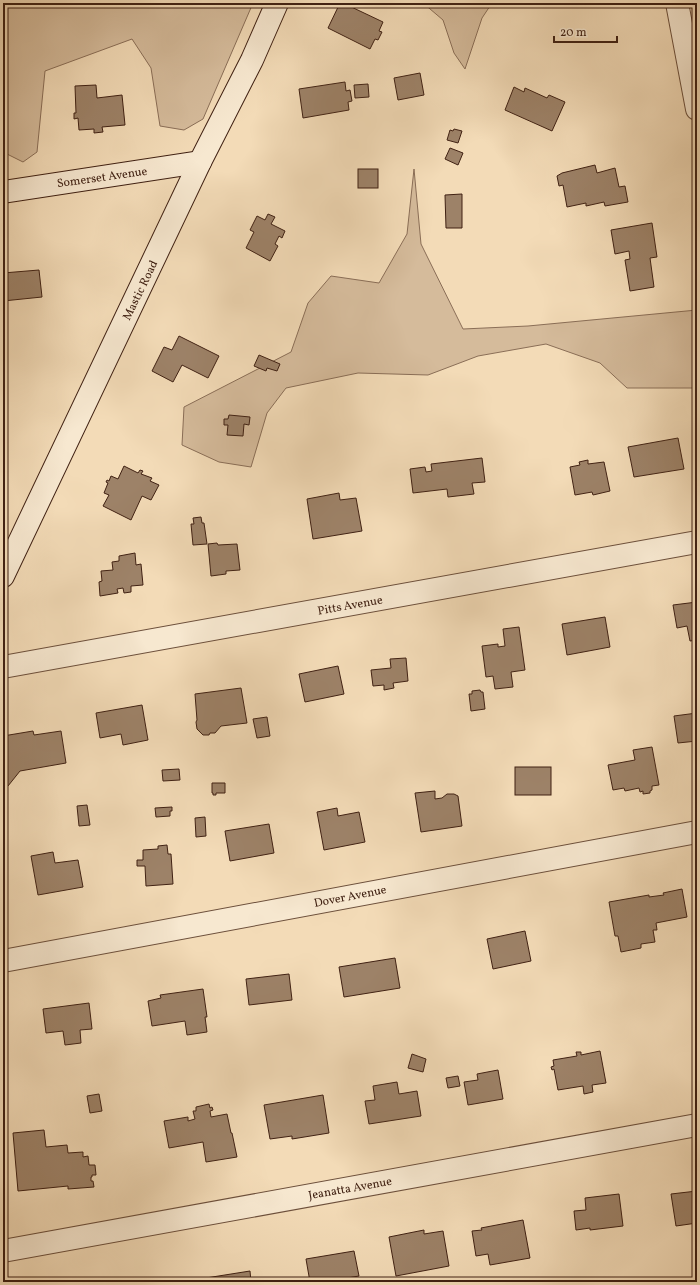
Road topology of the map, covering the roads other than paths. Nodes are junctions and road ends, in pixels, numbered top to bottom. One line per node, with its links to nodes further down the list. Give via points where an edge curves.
1 (276, 3): 4 (street, Mastic Road, via 252,60)
2 (677, 3): 3 (street)
3 (697, 109)
4 (200, 162): 5 (street, Somerset Avenue); 7 (street, Mastic Road)
5 (3, 192)
6 (697, 542): 8 (street, Pitts Avenue)
7 (3, 576)
8 (3, 667)
9 (697, 832): 10 (street, Dover Avenue)
10 (3, 960)
11 (697, 1125): 12 (street, Jeanatta Avenue)
12 (3, 1251)

